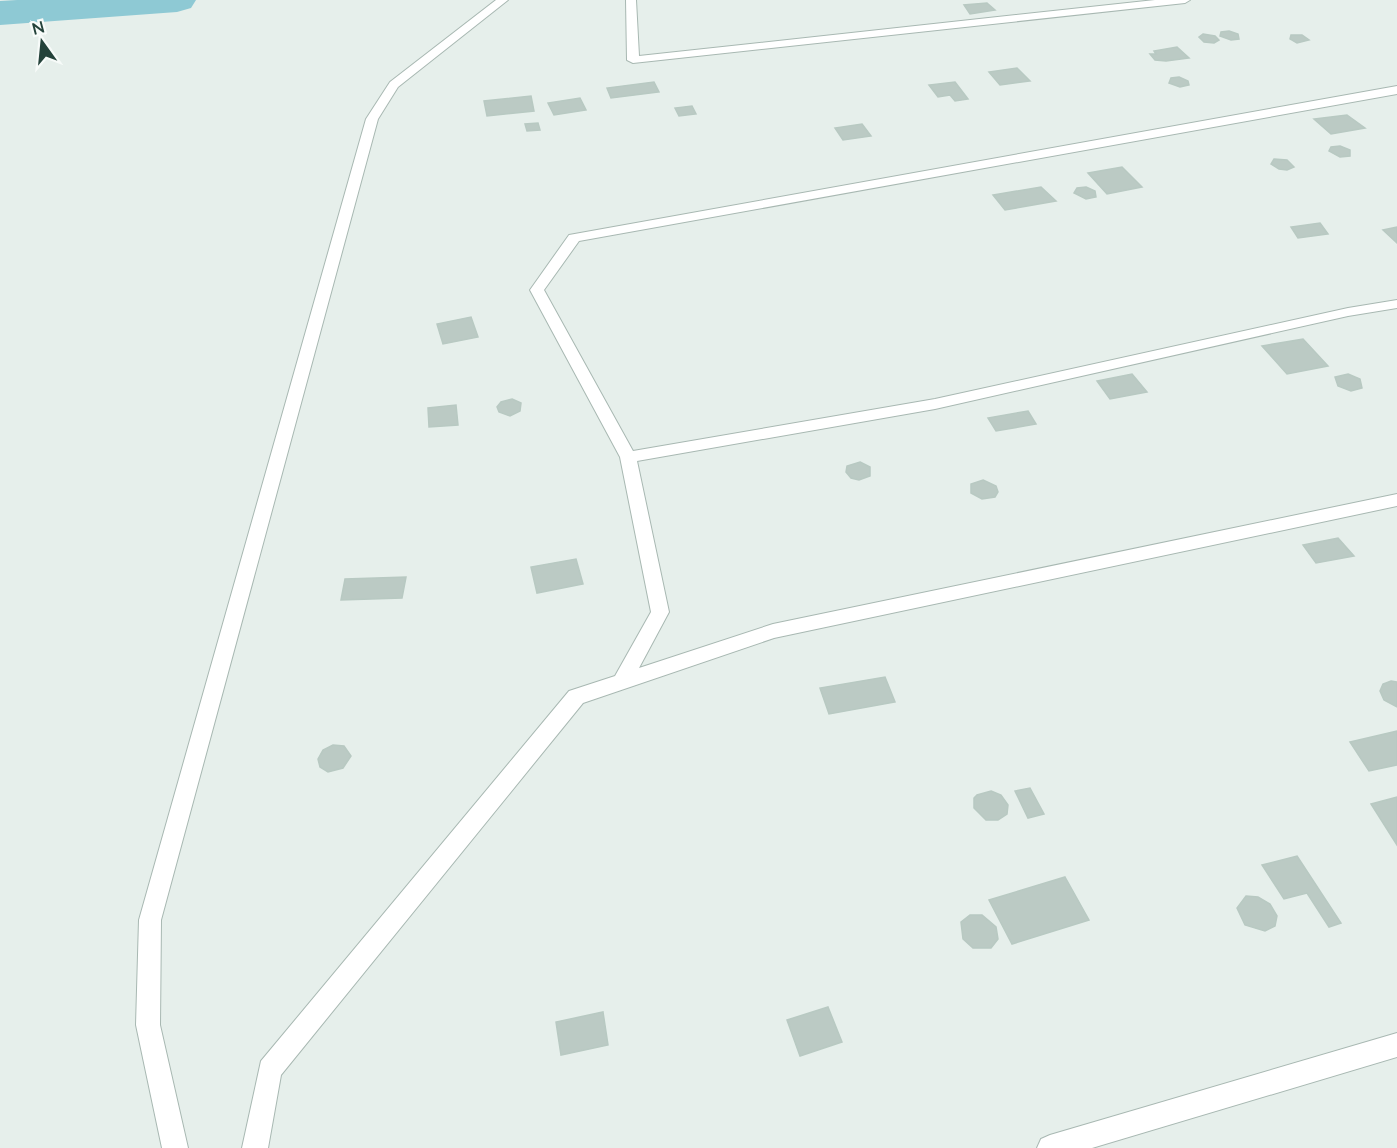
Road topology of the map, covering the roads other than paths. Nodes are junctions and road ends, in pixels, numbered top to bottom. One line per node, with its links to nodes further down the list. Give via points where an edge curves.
1 (503, 0): 10 (street, via 394,85 372,119 150,920 148,1025)
2 (631, 0): 3 (street, via 633,60)
3 (1185, 0)
4 (1397, 90): 6 (street, via 574,238 537,290)
5 (1397, 304): 6 (street, via 935,404)
6 (628, 457): 8 (street, via 660,612)
7 (1397, 500): 8 (street, via 773,631)
8 (623, 680): 11 (street, via 576,697 270,1070)
9 (1397, 1045): 12 (street)
10 (175, 1148)
11 (255, 1148)
12 (1050, 1148)

